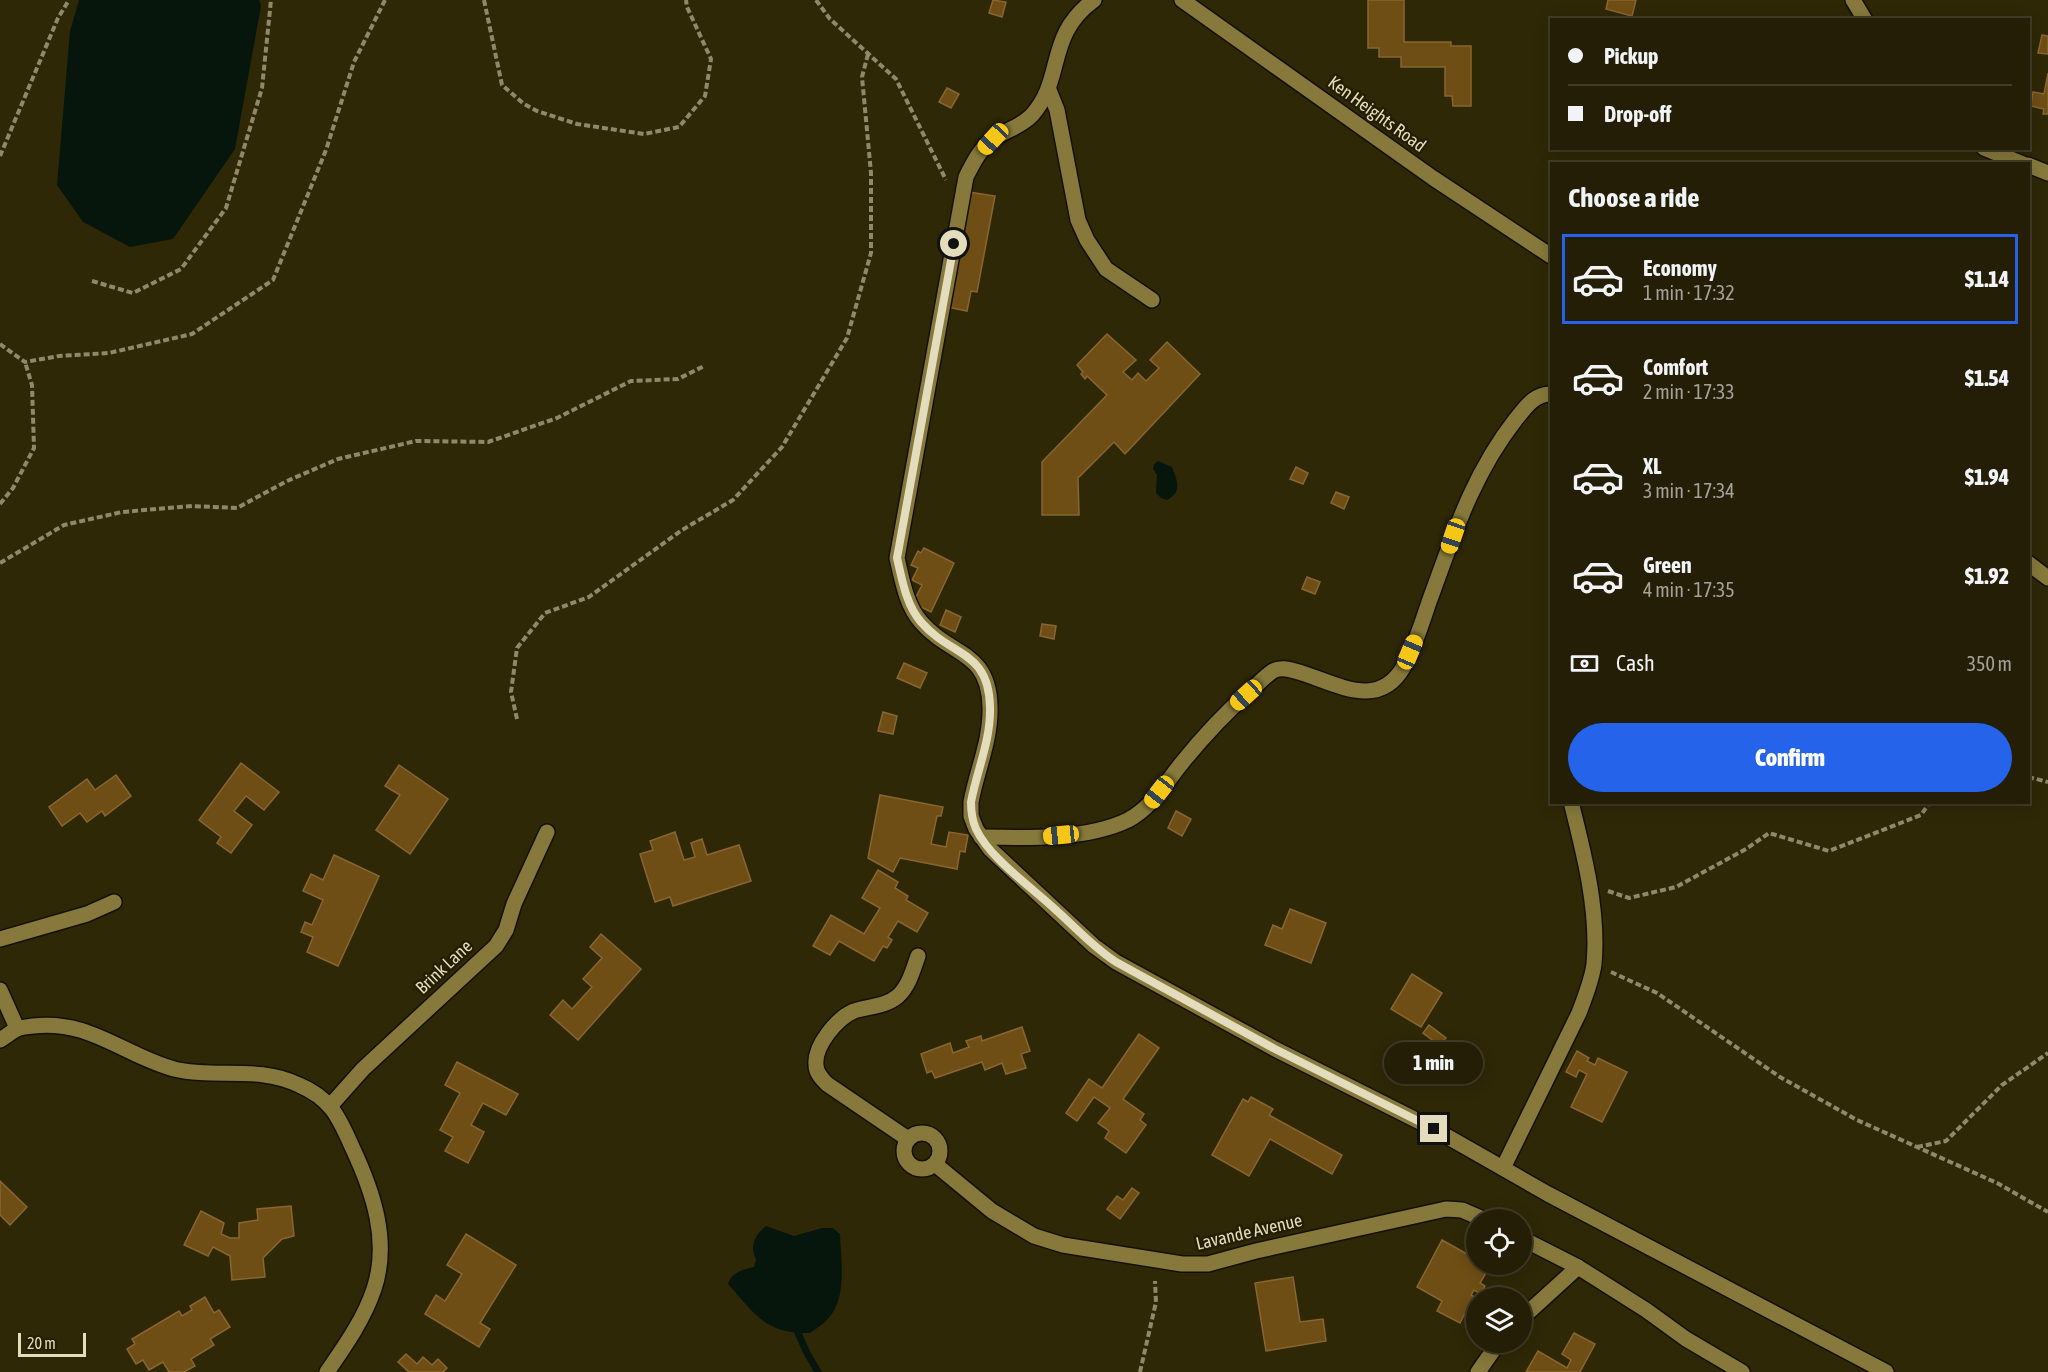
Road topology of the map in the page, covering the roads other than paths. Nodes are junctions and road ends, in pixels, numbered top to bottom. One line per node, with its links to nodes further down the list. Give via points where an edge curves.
1 (1095, 0): 5 (street, via 1067,28)
2 (1182, 0): 10 (street, Ken Heights Road, via 1433,178)
3 (1853, 0): 4 (street)
4 (1864, 18)
5 (1049, 90): 11 (street, via 1057,110 1078,220 1087,240 1106,269); 17 (street, via 1031,116 993,139 975,158 966,177 897,558 904,590 920,622 978,664 984,674 990,722 971,802)
6 (1989, 150): 7 (street)
7 (2018, 162)
8 (2030, 166): 9 (street)
9 (2048, 173)
10 (1550, 255)
11 (1152, 300)
12 (1550, 394): 17 (street, via 1536,397 1525,408 1486,462 1459,519 1417,637 1404,666 1386,686 1360,691 1288,669 1274,671 1232,707 1151,802 1129,819 1110,828 1077,833)
13 (2030, 564): 14 (street)
14 (2048, 578)
15 (1571, 804): 27 (street, via 1590,886 1594,964 1579,1012)
16 (548, 832): 24 (street, Brink Lane, via 496,946 363,1069)
17 (981, 837): 27 (street, via 1019,878 1116,962)
18 (114, 902): 19 (street, via 87,914)
19 (0, 939)
20 (918, 956): 25 (street, via 898,996 880,1006 855,1011 830,1030 816,1065 827,1084)
21 (0, 990): 22 (street)
22 (17, 1028): 23 (street); 24 (street, via 75,1027 174,1069 283,1078)
23 (0, 1040)
24 (331, 1105): 33 (street, via 370,1190 378,1216 380,1243 375,1287 353,1334)
25 (908, 1139): 26 (street, via 904,1146 907,1162 920,1169); 26 (street, via 917,1133 935,1136 941,1153)
26 (935, 1164): 28 (street, Lavande Avenue, via 992,1211 1034,1236 1063,1245 1182,1264 1208,1264 1446,1209)
27 (1503, 1168): 36 (street)
28 (1466, 1212)
29 (1532, 1244): 30 (street)
30 (1578, 1267): 31 (street); 35 (street)
31 (1532, 1309)
32 (1491, 1353): 34 (street)
33 (327, 1372)
34 (1478, 1372)
35 (1742, 1372)
36 (1886, 1372)

